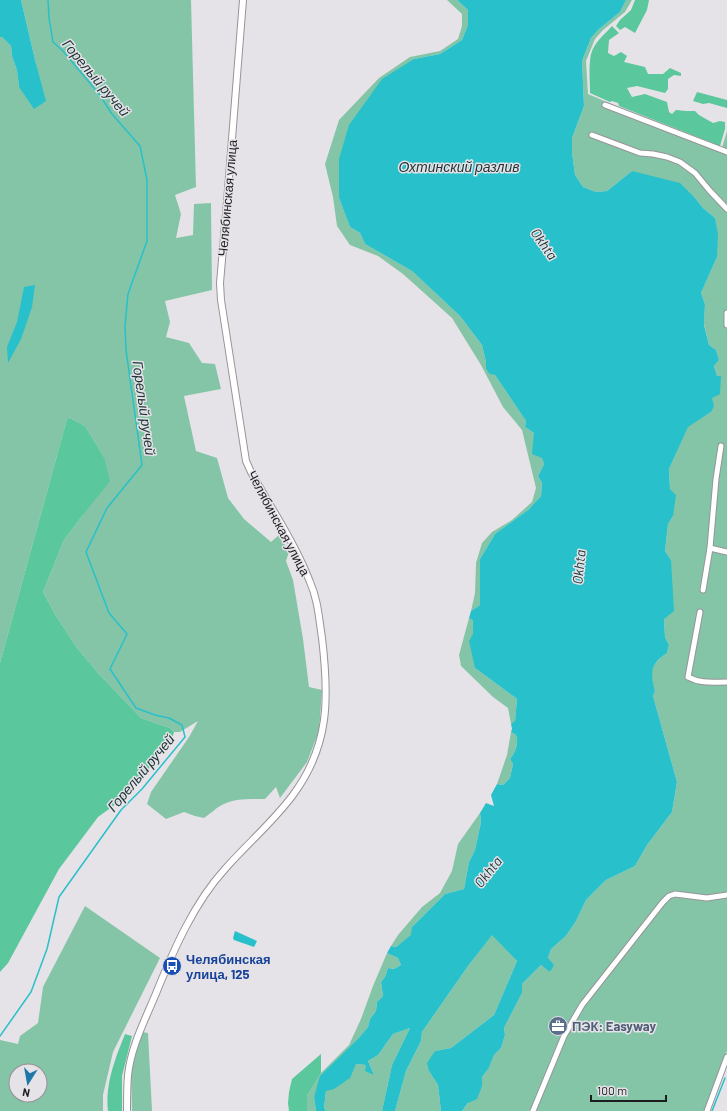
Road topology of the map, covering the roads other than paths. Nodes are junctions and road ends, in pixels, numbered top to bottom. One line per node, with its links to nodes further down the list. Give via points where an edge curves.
1 (243, 0): 16 (street, Челябинская улица, via 220,283 221,300 246,461 302,563 317,604 325,675 324,723 317,751 300,785 286,804 224,869 181,938 160,983 130,1062)
2 (605, 105): 4 (street)
3 (592, 135): 5 (street, via 640,153 667,157 680,162 695,172)
4 (727, 152)
5 (727, 209)
6 (727, 313): 7 (street)
7 (727, 325)
8 (721, 446): 9 (street)
9 (710, 548): 10 (street); 11 (street)
10 (727, 552)
11 (703, 590)
12 (700, 612): 13 (street, via 688,677 696,681)
13 (727, 682)
14 (727, 895): 17 (street, via 707,898 675,894 663,902 582,1004 564,1036)
15 (727, 1057): 18 (street)
16 (127, 1111)
17 (533, 1111)
18 (707, 1111)

